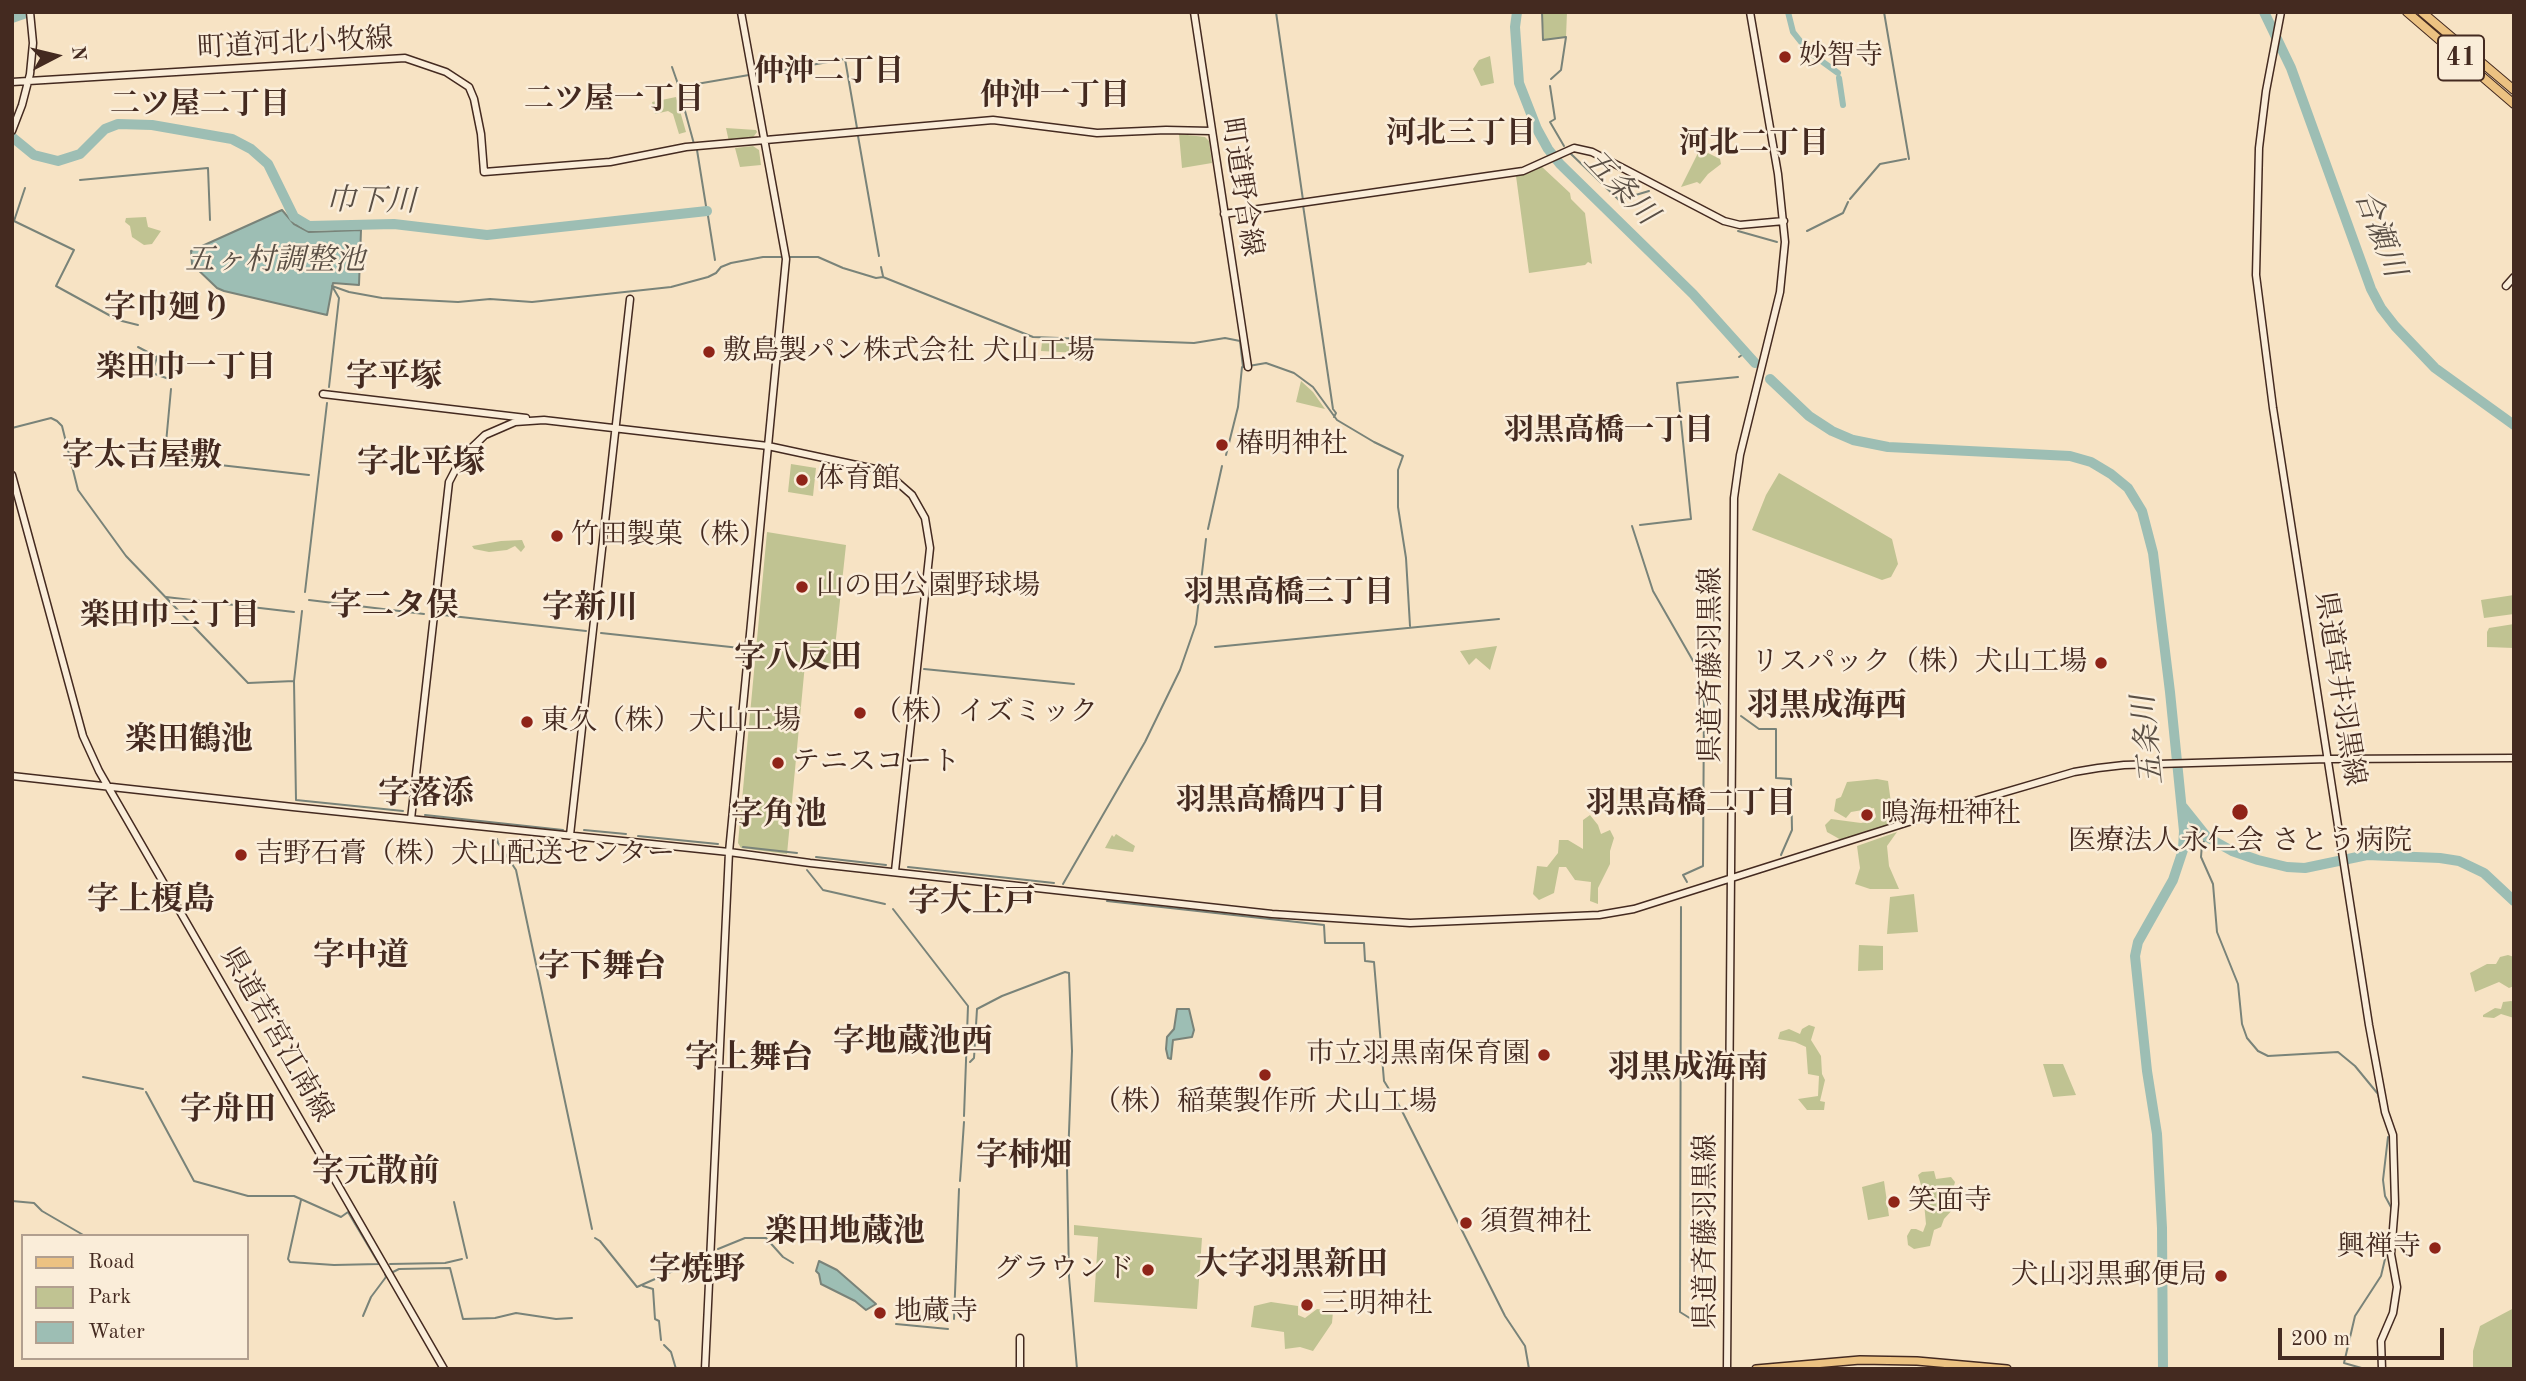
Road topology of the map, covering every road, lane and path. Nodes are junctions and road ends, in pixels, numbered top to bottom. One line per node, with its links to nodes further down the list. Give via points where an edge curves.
1 (741, 12): 14 (street)
2 (1194, 12): 13 (street, 町道野合線)
3 (1750, 12): 16 (street, 県道斉藤羽黒線)
4 (2281, 12): 27 (street, 県道草井羽黒線, via 2259,148 2256,275)
5 (2407, 12): 11 (highway, 41)
6 (2422, 12): 10 (highway, 41)
7 (31, 14): 8 (street)
8 (29, 81): 9 (street, 町道河北小牧線); 12 (street); 14 (street, 町道河北小牧線, via 405,58 446,72 469,87 484,172 610,162 686,147)
9 (12, 82)
10 (2514, 90)
11 (2514, 104)
12 (13, 129)
13 (1211, 131): 14 (street, 町道河北小牧線, via 1097,133 993,120); 15 (street, 町道野合線)
14 (765, 140): 24 (street, via 786,259)
15 (1224, 214): 16 (street, via 1517,172 1574,149 1591,152 1728,222); 20 (street, 町道野合線)
16 (1784, 221): 34 (street, 県道斉藤羽黒線, via 1782,279 1735,492)
17 (2514, 277): 18 (street)
18 (2506, 286)
19 (631, 299): 23 (street)
20 (1248, 367)
21 (323, 394): 22 (street)
22 (530, 419): 23 (street); 30 (street, via 501,426 481,438 462,457 449,482)
23 (616, 428): 24 (street); 31 (street)
24 (768, 446): 32 (street); 33 (street, via 882,472 909,492 926,523 929,557)
25 (12, 475): 29 (street, 県道若宮江南線, via 83,736)
26 (2514, 758): 27 (street)
27 (2328, 759): 34 (street, via 2124,765 2074,772); 42 (street, 県道草井羽黒線, via 2369,1024 2393,1135 2391,1254 2397,1287 2381,1341)
28 (12, 776): 29 (street)
29 (108, 788): 30 (street); 36 (street, 県道若宮江南線)
30 (411, 819): 31 (street)
31 (570, 835): 32 (street)
32 (729, 852): 33 (street); 37 (street)
33 (895, 871): 34 (street, via 1272,914 1410,923 1610,914)
34 (1731, 880): 39 (street, 県道斉藤羽黒線)
35 (1020, 1338): 38 (street)
36 (444, 1369)
37 (705, 1369)
38 (1020, 1369)
39 (1727, 1369)
40 (1756, 1369): 41 (main road, via 1860,1360)
41 (2007, 1369)
42 (2382, 1369)

